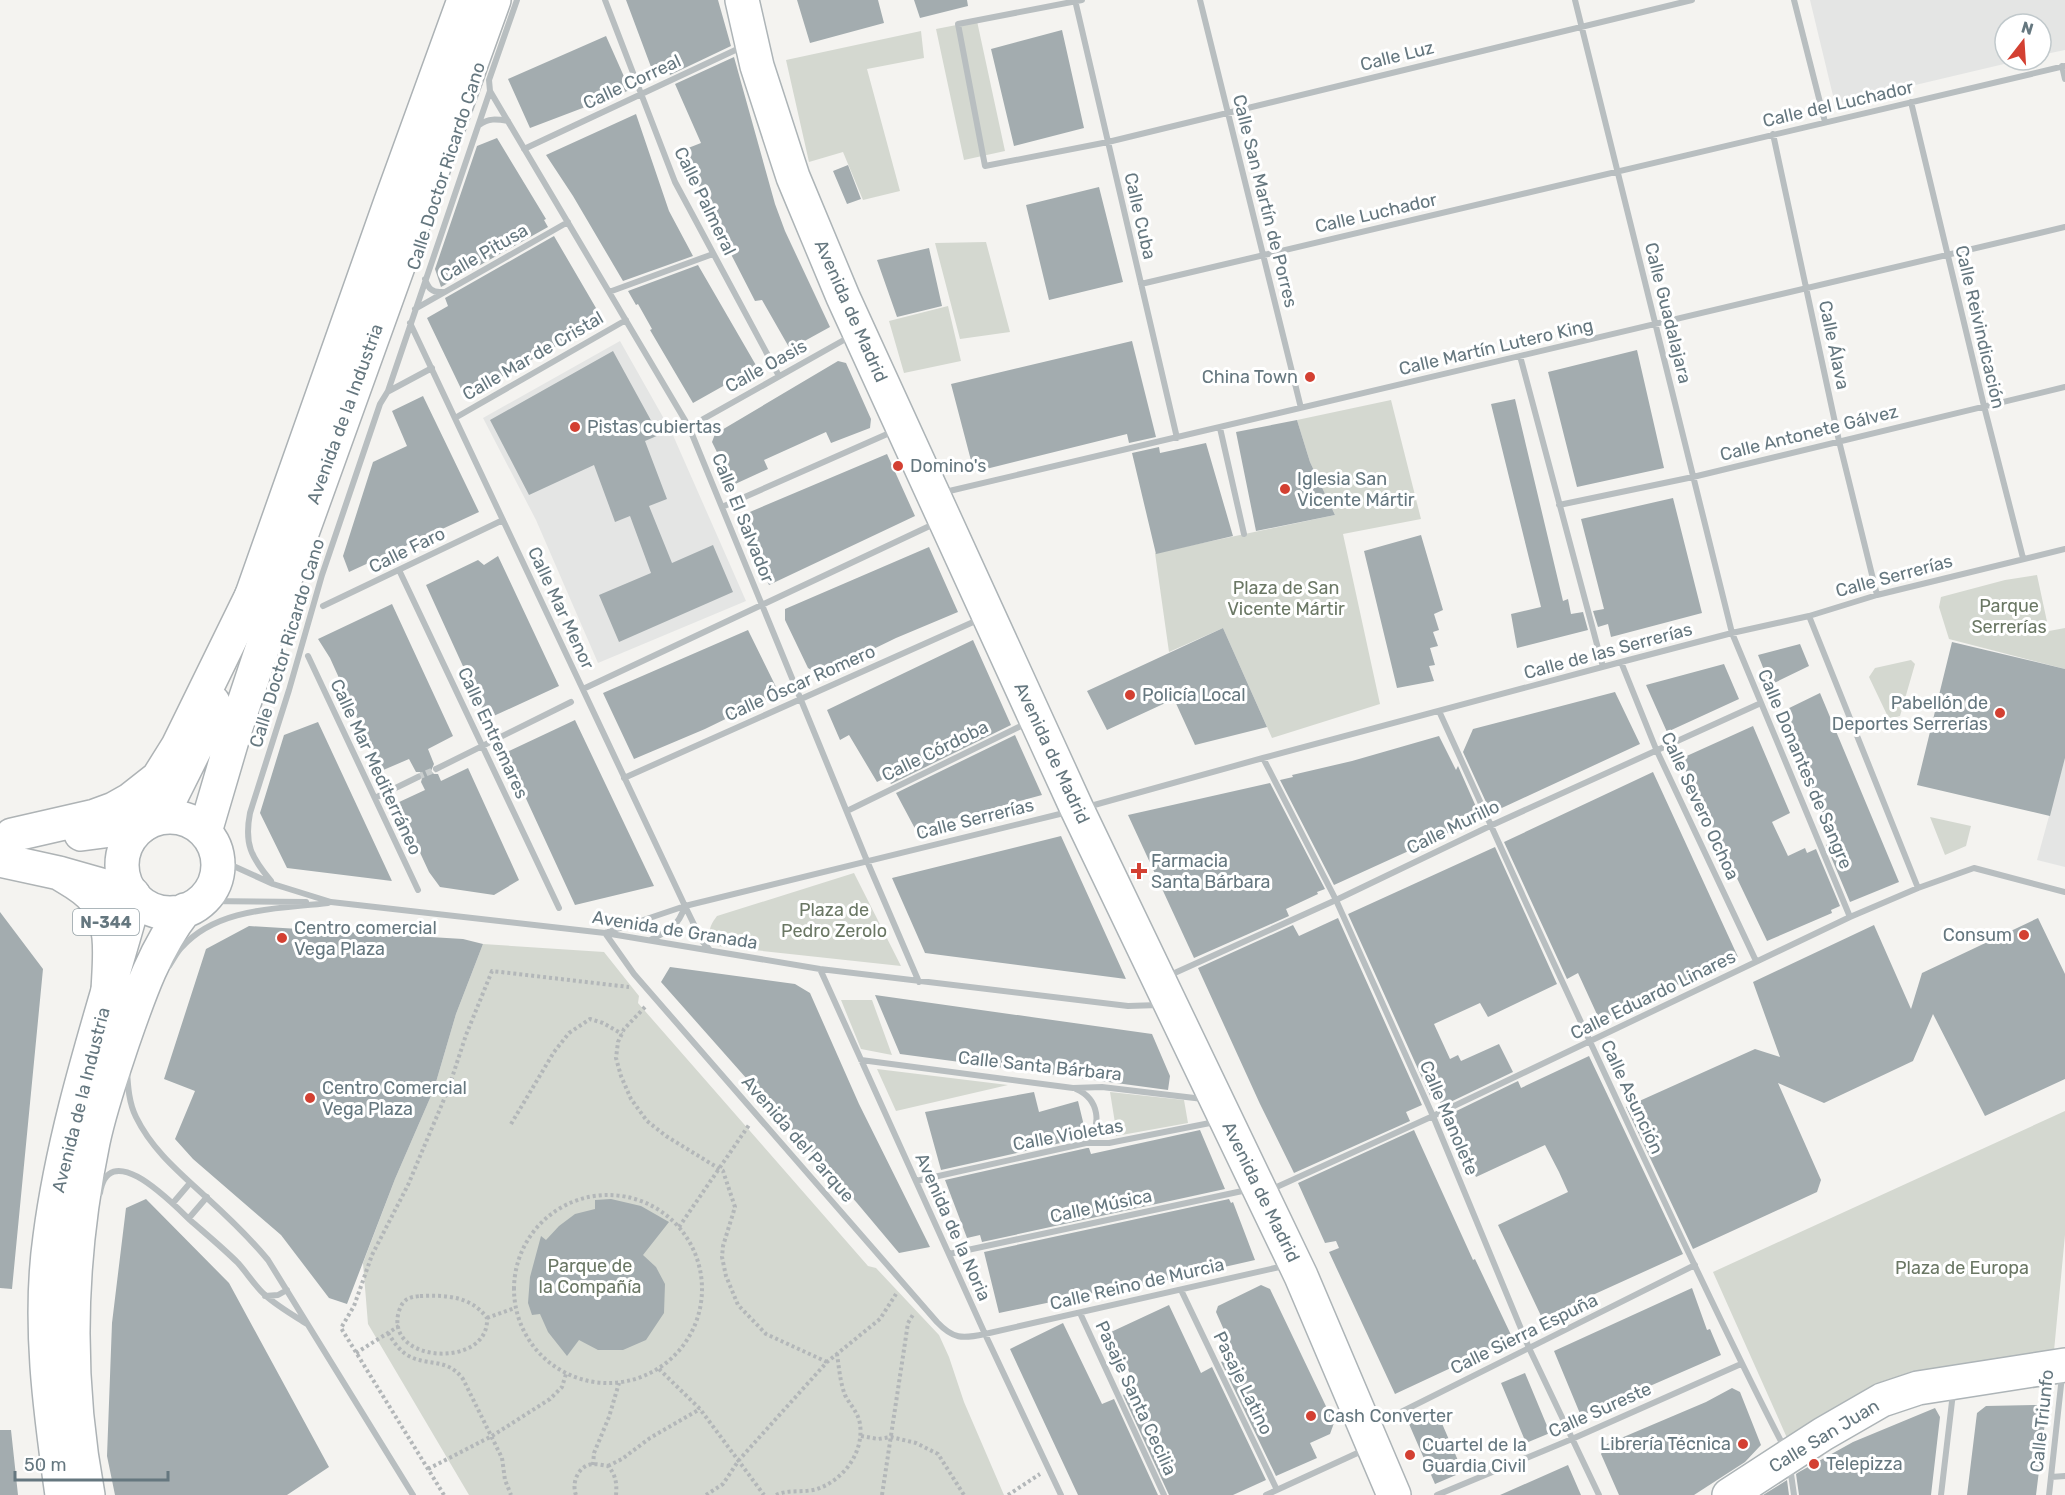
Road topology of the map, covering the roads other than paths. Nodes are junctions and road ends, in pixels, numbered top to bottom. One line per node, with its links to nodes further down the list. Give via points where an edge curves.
1 (465, 0): 63 (main road, Avenida de la Industria)
2 (494, 0): 92 (main road, Avenida de la Industria, via 234,730)
3 (517, 0): 15 (street, Calle Doctor Ricardo Cano, via 489,80)
4 (605, 0): 16 (street, Calle Palmeral)
5 (742, 0): 12 (main road, Avenida de Madrid)
6 (1200, 0): 18 (street, Calle San Martín de Porres)
7 (1575, 0): 11 (street, Calle Guadalajara)
8 (1692, 0): 11 (street, Calle Luz)
9 (1794, 0): 20 (street)
10 (1078, 1): 23 (street, Calle Cuba); 23 (street, Calle Luz, via 958,24 985,165)
11 (1581, 27): 18 (street, Calle Luz); 25 (street, Calle Guadalajara)
12 (752, 42): 16 (street, Calle Correal); 40 (main road, Avenida de Madrid, via 793,177)
13 (2064, 66): 14 (street); 17 (street, Calle del Luchador)
14 (2065, 79)
15 (490, 91): 19 (street, Calle El Salvador); 21 (street, Calle Doctor Ricardo Cano)
16 (642, 94): 24 (street, Calle Correal); 28 (street, Calle Palmeral, via 675,182)
17 (1911, 102): 20 (street, Calle del Luchador); 30 (street, Calle Reivindicación)
18 (1228, 112): 23 (street, Calle Luz); 29 (street, Calle San Martín de Porres)
19 (508, 121): 21 (street, via 487,119); 24 (street, Calle El Salvador)
20 (1825, 122): 22 (street, Calle del Luchador)
21 (478, 125): 31 (street, Calle Doctor Ricardo Cano)
22 (1773, 135): 25 (street, Calle del Luchador); 33 (street, Calle Álava)
23 (1108, 142): 32 (street, Calle Cuba)
24 (524, 149): 26 (street, Calle El Salvador)
25 (1618, 171): 29 (street, Calle Luchador); 39 (street, Calle Guadalajara)
26 (568, 222): 34 (street, Calle Pitusa); 35 (street, Calle El Salvador)
27 (2065, 227): 30 (street, Calle Martín Lutero King)
28 (713, 254): 35 (street); 43 (street, Calle Palmeral)
29 (1263, 255): 32 (street, Calle Luchador); 47 (street, Calle San Martín de Porres)
30 (1948, 255): 33 (street, Calle Martín Lutero King); 46 (street, Calle Reivindicación)
31 (425, 279): 34 (street, via 436,293); 36 (street, Calle Doctor Ricardo Cano)
32 (1141, 284): 52 (street, Calle Cuba)
33 (1808, 288): 39 (street, Calle Martín Lutero King); 53 (street, Calle Álava)
34 (445, 292): 36 (street, Calle Pitusa)
35 (609, 292): 37 (street, Calle El Salvador)
36 (414, 310): 38 (street, Calle Doctor Ricardo Cano)
37 (626, 320): 48 (street, Calle Mar de Cristal); 49 (street, Calle El Salvador)
38 (410, 323): 42 (street, Calle Mar Menor); 45 (street, Calle Doctor Ricardo Cano)
39 (1656, 325): 41 (street, Calle Martín Lutero King); 54 (street, Calle Guadalajara)
40 (858, 332): 43 (street, Calle Oasis); 50 (main road, Avenida de Madrid)
41 (1520, 357): 47 (street, Calle Martín Lutero King); 55 (street)
42 (432, 368): 45 (street); 48 (street, Calle Mar Menor)
43 (779, 376): 49 (street, Calle Oasis)
44 (2065, 387): 46 (street, Calle Antonete Gálvez)
45 (388, 391): 95 (street, Calle Doctor Ricardo Cano, via 380,404 322,575 249,813 249,850)
46 (1984, 406): 53 (street, Calle Antonete Gálvez); 61 (street, Calle Reivindicación)
47 (1301, 408): 51 (street, Calle Martín Lutero King)
48 (455, 418): 58 (street, Calle Mar Menor)
49 (689, 427): 56 (street, Calle El Salvador)
50 (903, 428): 56 (street); 57 (main road, Avenida de Madrid)
51 (1220, 428): 52 (street, Calle Martín Lutero King); 59 (street)
52 (1177, 438): 57 (street, Calle Martín Lutero King)
53 (1839, 441): 54 (street, Calle Antonete Gálvez); 64 (street, Calle Álava)
54 (1693, 477): 55 (street, Calle Antonete Gálvez); 69 (street, Calle Guadalajara)
55 (1559, 505): 72 (street)
56 (722, 507): 65 (street, Calle El Salvador)
57 (939, 507): 65 (street, Calle Martín Lutero King); 67 (main road, Avenida de Madrid)
58 (503, 520): 62 (street, Calle Faro); 73 (street, Calle Mar Menor)
59 (1244, 534)
60 (2065, 549): 61 (street, Calle Serrerías)
61 (2023, 558): 64 (street, Calle Serrerías)
62 (399, 570): 66 (street, Calle Faro); 80 (street, Calle Entremares)
63 (252, 595): 89 (main road, Avenida de la Industria, via 196,747); 91 (main road, via 178,746 158,778 114,809)
64 (1877, 595): 68 (street, Calle Serrerías)
65 (762, 604): 73 (street, Calle Martín Lutero King); 75 (street, Calle El Salvador)
66 (323, 606)
67 (989, 615): 75 (street, Calle Óscar Romero); 79 (main road, Avenida de Madrid)
68 (1809, 616): 69 (street, Calle Serrerías); 96 (street)
69 (1732, 633): 71 (street, Calle de las Serrerías); 77 (street, Calle Donantes de Sangre)
70 (308, 656): 86 (street, Calle Mar Mediterráneo)
71 (1621, 662): 72 (street, Calle de las Serrerías); 81 (street, Calle Severo Ochoa)
72 (1603, 667): 74 (street, Calle de las Serrerías)
73 (583, 689): 85 (street, Calle Mar Menor)
74 (1491, 697): 78 (street, Calle Serrerías)
75 (801, 699): 85 (street, Calle Óscar Romero); 88 (street, Calle El Salvador)
76 (571, 702): 80 (street)
77 (1761, 703): 81 (street, Calle Murillo); 105 (street, Calle Donantes de Sangre)
78 (1439, 711): 82 (street, Calle Serrerías); 90 (street, Calle Asunción)
79 (1036, 718): 87 (main road, Avenida de Madrid); 88 (street, Calle Córdoba)
80 (482, 746): 83 (street); 104 (street, Calle Entremares)
81 (1656, 749): 90 (street, Calle Murillo); 109 (street, Calle Severo Ochoa)
82 (1263, 758): 87 (street, Calle Serrerías); 100 (street, Calle Manolete)
83 (436, 769)
84 (418, 777): 86 (street)
85 (624, 778): 103 (street, Calle Mar Menor)
86 (375, 798): 97 (street, Calle Mar Mediterráneo)
87 (1077, 809): 93 (street, Calle Serrerías); 113 (main road, Avenida de Madrid)
88 (847, 811): 93 (street, Calle El Salvador)
89 (151, 822): 91 (main road); 92 (main road, via 173,817 185,819 196,824); 99 (main road, via 133,834 123,856 124,880)
90 (1490, 826): 100 (street, Calle Murillo); 116 (street, Calle Asunción)
91 (4, 843): 94 (main road, N-344)
92 (212, 845): 95 (street, Avenida de Granada); 102 (main road, via 218,870 215,882)
93 (867, 861): 103 (street, Calle Serrerías); 112 (street, Calle El Salvador)
94 (59, 873): 99 (main road); 114 (main road, N-344, via 82,886 96,901)
95 (273, 884): 101 (street, Avenida de Granada)
96 (1918, 888): 98 (street, Calle Eduardo Linares, via 1974,868); 105 (street, Calle Eduardo Linares)
97 (418, 890)
98 (2065, 892)
99 (134, 896): 102 (main road, via 153,909 175,912); 114 (main road)
100 (1336, 900): 113 (street, Calle Murillo); 120 (street, Calle Manolete)
101 (331, 903): 102 (street); 106 (street, Avenida de Granada); 111 (street, via 246,913 223,920 182,946)
102 (194, 905): 114 (main road, Avenida de la Industria, via 175,922)
103 (685, 906): 106 (street, Calle Serrerías); 107 (street, via 672,928); 108 (street, Calle Mar Menor)
104 (559, 908)
105 (1850, 917): 109 (street, Calle Eduardo Linares)
106 (605, 933): 107 (street, Avenida de Granada); 137 (street, Avenida del Parque, via 654,998 945,1331 966,1338)
107 (649, 940): 108 (street, Avenida de Granada)
108 (709, 950): 110 (street, Avenida de Granada)
109 (1756, 961): 116 (street, Calle Eduardo Linares)
110 (820, 969): 112 (street, Avenida de Granada); 117 (street, Avenida de la Noria)
111 (165, 973)
112 (919, 982): 113 (street, Avenida de Granada, via 1128,1006)
113 (1165, 992): 119 (main road, Avenida de Madrid)
114 (132, 994): 115 (main road, Avenida de la Industria); 148 (main road, Avenida de la Industria, via 67,1143 50,1238 45,1316 50,1416)
115 (123, 1041): 123 (street, via 135,1115 170,1165); 149 (main road, Avenida de la Industria, via 93,1140 73,1285 77,1416)
116 (1590, 1042): 120 (street, Calle Eduardo Linares); 131 (street, Calle Asunción)
117 (861, 1060): 118 (street, Calle Santa Bárbara); 122 (street, Avenida de la Noria)
118 (1073, 1088): 119 (street, Calle Santa Bárbara, via 1102,1087); 121 (street, via 1084,1093 1097,1114 1094,1135)
119 (1221, 1110): 121 (street, Calle Violetas, via 1109,1143); 124 (main road, Avenida de Madrid)
120 (1433, 1116): 124 (street, Calle Eduardo Linares); 138 (street, Calle Manolete)
121 (1086, 1143): 122 (street, Calle Violetas)
122 (915, 1181): 129 (street, Avenida de la Noria)
123 (190, 1183): 125 (street); 127 (street)
124 (1260, 1191): 129 (street, Calle Música); 130 (main road, Avenida de Madrid)
125 (207, 1197): 128 (street); 132 (street, via 246,1234)
126 (100, 1198): 127 (street, via 104,1178 119,1171 143,1179)
127 (172, 1203): 128 (street)
128 (189, 1218): 134 (street, via 238,1263)
129 (949, 1254): 137 (street, Avenida de la Noria)
130 (1295, 1264): 133 (street, Calle Reino de Murcia); 142 (main road, Avenida de Madrid)
131 (1695, 1265): 138 (street, Calle Sierra Espuña); 140 (street, Calle Asunción)
132 (287, 1290): 134 (street); 136 (street)
133 (1181, 1290): 135 (street, Calle Reino de Murcia); 147 (street, Pasaje Latino)
134 (265, 1296): 136 (street)
135 (1080, 1313): 137 (street, Calle Reino de Murcia); 152 (street, Pasaje Santa Cecilia)
136 (310, 1326): 150 (street)
137 (985, 1334): 151 (street, Avenida de la Noria)
138 (1529, 1348): 142 (street, Calle Sierra Espuña); 143 (street, Calle Manolete)
139 (2064, 1363): 141 (main road, Calle San Juan); 146 (street, Calle Triunfo)
140 (1741, 1364): 143 (street, Calle Sureste); 144 (street, Calle Asunción)
141 (1954, 1384): 144 (main road, Calle San Juan, via 1918,1388 1882,1400); 159 (street)
142 (1370, 1438): 147 (street, Calle Sierra Espuña); 154 (main road, Avenida de Madrid)
143 (1572, 1439): 155 (street, Calle Sureste); 156 (street, Calle Manolete)
144 (1789, 1457): 157 (main road, Calle San Juan); 158 (street, Calle Asunción)
145 (2065, 1476): 146 (street)
146 (2051, 1477): 160 (street, Calle Triunfo)
147 (1277, 1490): 153 (street, Calle Sierra Espuña)
148 (62, 1495)
149 (88, 1495)
150 (413, 1495)
151 (1061, 1495)
152 (1164, 1495)
153 (1266, 1495)
154 (1394, 1495)
155 (1437, 1495)
156 (1599, 1495)
157 (1729, 1495)
158 (1794, 1495)
159 (1941, 1495)
160 (2049, 1495)

